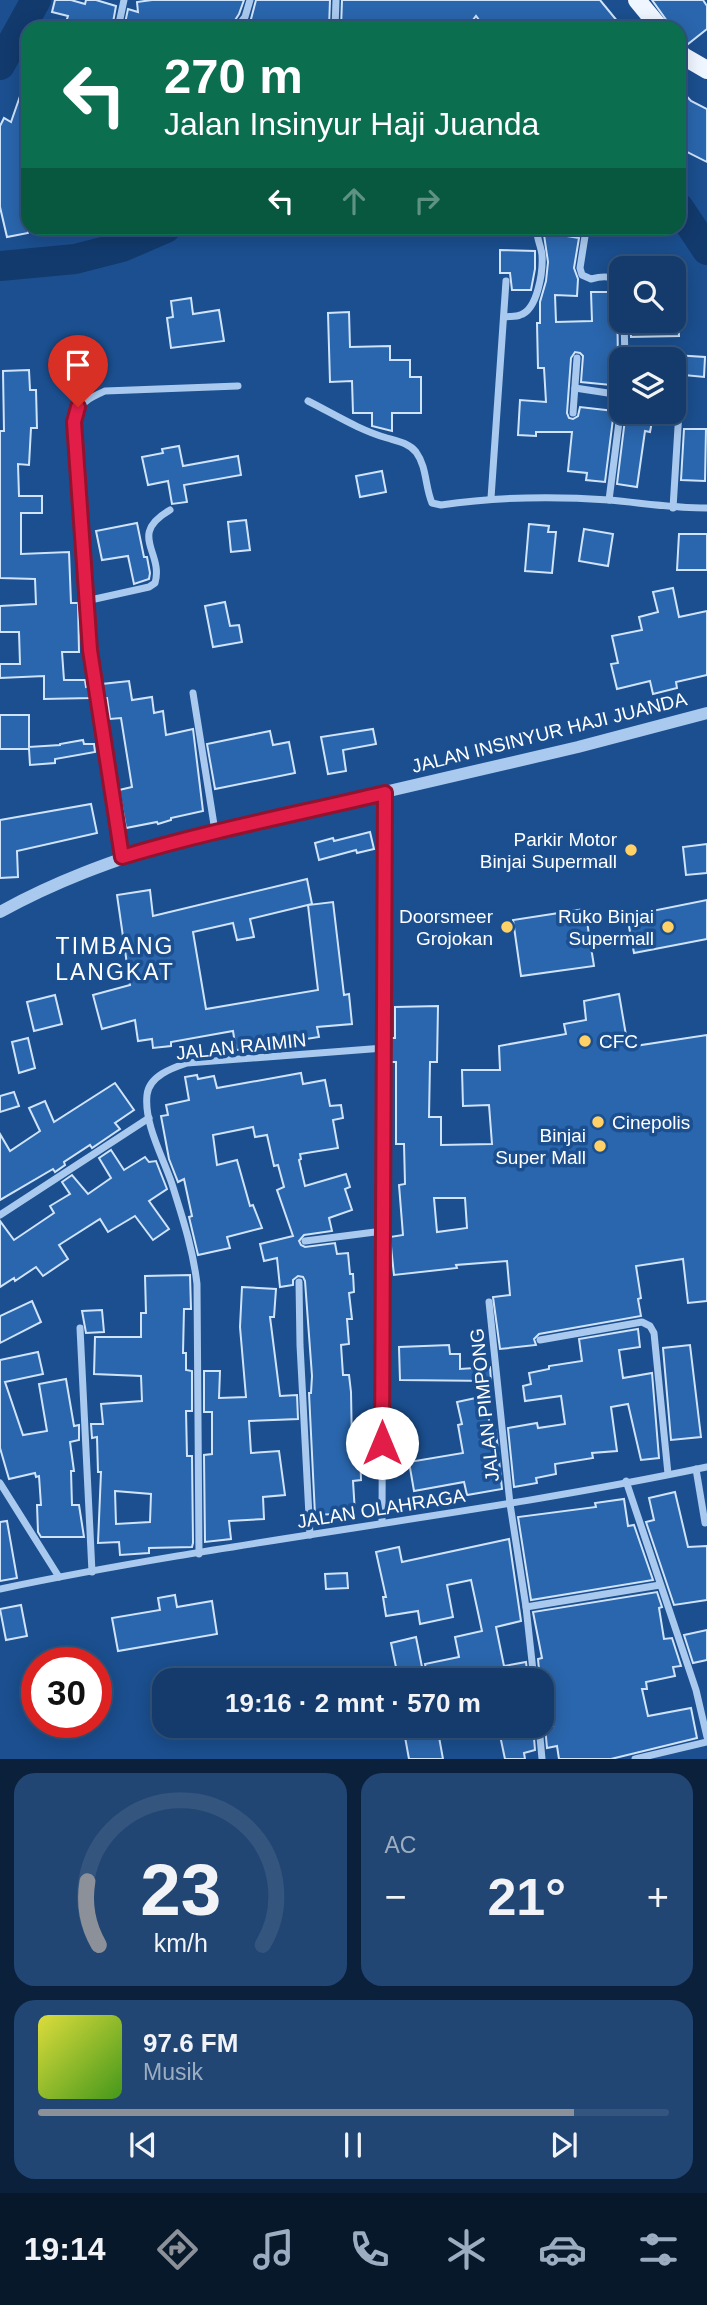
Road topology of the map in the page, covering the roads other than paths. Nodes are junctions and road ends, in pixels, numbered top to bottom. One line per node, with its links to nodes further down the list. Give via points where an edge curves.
1 (124, 0): 5 (street)
2 (250, 0): 6 (street)
3 (336, 0): 7 (street)
4 (637, 0): 8 (main road)
5 (120, 21)
6 (242, 21)
7 (335, 21)
8 (654, 21)
9 (686, 58): 10 (main road)
10 (707, 70)
11 (536, 235): 15 (street, via 542,253 541,275 531,304 520,316)
12 (585, 235): 13 (street, via 582,275)
13 (609, 276)
14 (506, 281): 15 (street)
15 (503, 317): 24 (street)
16 (577, 358): 18 (street)
17 (238, 386): 29 (street, via 105,391 78,407 74,422)
18 (575, 388): 19 (street); 21 (street)
19 (609, 393)
20 (308, 401): 24 (street, via 366,431 408,444 423,464 432,503)
21 (573, 413)
22 (619, 424): 25 (street)
23 (678, 424): 27 (street)
24 (491, 498): 25 (street)
25 (609, 500): 27 (street)
26 (707, 508): 27 (street)
27 (673, 509)
28 (170, 510): 29 (street, via 150,528 149,544 158,574 155,583)
29 (86, 601): 34 (street)
30 (193, 693): 33 (street)
31 (707, 713): 32 (street, JALAN INSINYUR HAJI JUANDA)
32 (385, 793): 33 (street, JALAN INSINYUR HAJI JUANDA); 36 (street)
33 (215, 831): 34 (street, JALAN INSINYUR HAJI JUANDA)
34 (122, 857): 35 (street, JALAN INSINYUR HAJI JUANDA, via 46,887)
35 (0, 912)
36 (384, 1048): 37 (street, JALAN RAIMIN, via 187,1063 155,1080 147,1093); 39 (street)
37 (149, 1118): 38 (street); 54 (street, via 194,1258 197,1284)
38 (0, 1215)
39 (383, 1231): 40 (street); 51 (street)
40 (305, 1241)
41 (299, 1282): 53 (street)
42 (489, 1302): 50 (street, JALAN PIMPONG)
43 (79, 1328): 55 (street)
44 (540, 1340): 47 (street, via 642,1322 650,1326)
45 (707, 1467): 46 (street, JALAN OLAHRAGA)
46 (696, 1469): 47 (street, JALAN OLAHRAGA); 52 (street)
47 (668, 1474): 48 (street, JALAN OLAHRAGA)
48 (626, 1481): 50 (street, JALAN OLAHRAGA); 57 (street)
49 (0, 1483): 56 (street)
50 (510, 1504): 51 (street, JALAN OLAHRAGA); 59 (street, JALAN PIMPONG)
51 (382, 1522): 53 (street, JALAN OLAHRAGA)
52 (705, 1523)
53 (310, 1535): 54 (street, JALAN OLAHRAGA)
54 (199, 1554): 55 (street, JALAN OLAHRAGA)
55 (92, 1572): 56 (street, JALAN OLAHRAGA)
56 (59, 1577): 58 (street, JALAN OLAHRAGA)
57 (660, 1585): 59 (street); 61 (street)
58 (0, 1589)
59 (526, 1607): 60 (street, JALAN PIMPONG)
60 (533, 1668)
61 (706, 1731)
62 (540, 1738): 64 (street)
63 (707, 1742): 65 (street)
64 (542, 1759)
65 (635, 1759)

